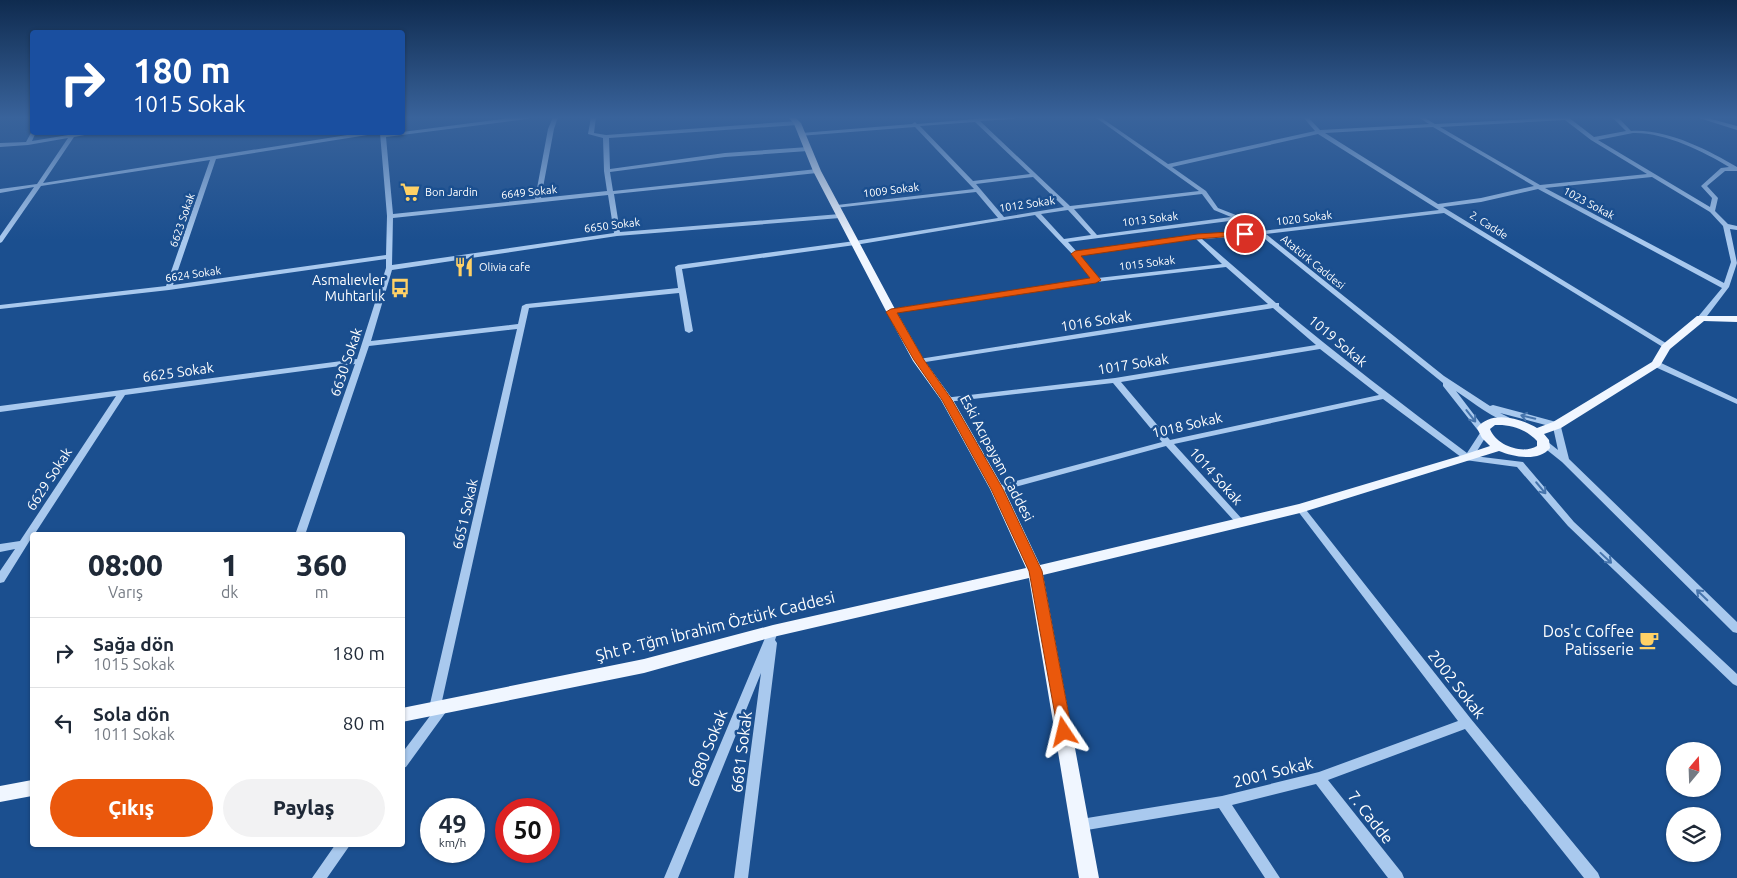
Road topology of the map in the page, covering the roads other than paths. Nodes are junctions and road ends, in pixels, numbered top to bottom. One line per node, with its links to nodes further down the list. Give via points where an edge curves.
1 (57, 158): 24 (street)
2 (220, 158): 16 (street)
3 (384, 158): 37 (street, 6630 Sokak)
4 (546, 158): 30 (street)
5 (606, 158): 19 (street)
6 (703, 158): 19 (street)
7 (812, 158): 20 (main road, Eski Acıpayam Caddesi)
8 (948, 158): 23 (street)
9 (1016, 158): 21 (street)
10 (1155, 158): 17 (street, Atatürk Caddesi)
11 (1203, 158): 17 (street)
12 (1360, 158): 31 (street, 2. Cadde)
13 (1489, 158): 25 (street, 1023 Sokak)
14 (1626, 158): 22 (street)
15 (1714, 158): 18 (street)
16 (213, 159): 24 (street); 56 (street, 6623 Sokak)
17 (1167, 166): 28 (street, Atatürk Caddesi)
18 (1736, 168): 35 (street, via 1723,169 1704,186 1715,198)
19 (606, 171): 29 (street)
20 (817, 171): 29 (street, 6649 Sokak); 33 (main road, Eski Acıpayam Caddesi)
21 (1034, 175): 23 (street); 32 (street)
22 (1655, 175): 25 (street); 35 (street)
23 (972, 183): 26 (street)
24 (37, 186): 27 (street); 42 (street)
25 (1539, 187): 31 (street); 55 (street, 1023 Sokak)
26 (977, 190): 33 (street, 1009 Sokak); 38 (street)
27 (0, 191)
28 (1204, 192): 32 (street, 1012 Sokak); 39 (street, Atatürk Caddesi, via 1216,208)
29 (610, 193): 30 (street, 6649 Sokak); 44 (street)
30 (538, 201): 37 (street, 6649 Sokak)
31 (1437, 206): 34 (street, 2. Cadde)
32 (1069, 208): 36 (street, 1012 Sokak); 45 (street)
33 (838, 211): 44 (street, 6650 Sokak); 49 (main road, Eski Acıpayam Caddesi)
34 (1445, 211): 43 (street, 1020 Sokak); 67 (street, 2. Cadde)
35 (1712, 211): 40 (street)
36 (1036, 213): 38 (street, 1012 Sokak); 48 (street)
37 (390, 216): 51 (street, 6630 Sokak)
38 (1002, 218): 49 (street, 1012 Sokak)
39 (1238, 218): 43 (street, Atatürk Caddesi); 45 (street, 1013 Sokak)
40 (1726, 226): 41 (street); 55 (street, via 1734,262)
41 (1737, 228)
42 (4, 232): 47 (street)
43 (1261, 233): 46 (street, 1020 Sokak); 71 (street, Atatürk Caddesi)
44 (617, 234): 53 (street, 6650 Sokak)
45 (1095, 236): 48 (street, 1013 Sokak)
46 (1197, 237): 50 (street, 1020 Sokak); 52 (street, 1019 Sokak)
47 (0, 241)
48 (1064, 241): 50 (street)
49 (855, 243): 57 (street, 1012 Sokak, via 678,267); 60 (main road, Eski Acıpayam Caddesi)
50 (1075, 254): 54 (street)
51 (389, 257): 53 (street, 6630 Sokak); 56 (street, 6624 Sokak)
52 (1227, 265): 54 (street, 1015 Sokak); 58 (street, 1019 Sokak)
53 (389, 268): 65 (street, 6630 Sokak)
54 (1096, 280): 60 (street, 1015 Sokak)
55 (1726, 287): 61 (street)
56 (169, 288): 59 (street, 6624 Sokak)
57 (684, 290): 63 (street, 6651 Sokak, via 526,306); 64 (street)
58 (1276, 305): 66 (street, 1019 Sokak); 68 (street, 1016 Sokak)
59 (0, 307)
60 (891, 312): 68 (main road, Eski Acıpayam Caddesi)
61 (1701, 318): 62 (main road); 67 (main road)
62 (1737, 319)
63 (521, 326): 65 (street); 100 (street, 6651 Sokak)
64 (689, 331)
65 (366, 344): 69 (street, 6630 Sokak)
66 (1322, 346): 72 (street, 1017 Sokak); 74 (street, 1019 Sokak)
67 (1666, 347): 70 (main road)
68 (919, 360): 75 (main road, Eski Acıpayam Caddesi)
69 (360, 361): 73 (street, 6625 Sokak); 92 (street, 6630 Sokak)
70 (1656, 364): 76 (street); 80 (main road)
71 (1441, 378): 77 (street); 81 (street, one-way to 81)
72 (1115, 380): 75 (street, 1017 Sokak); 83 (street, 1014 Sokak)
73 (122, 394): 78 (street, 6625 Sokak); 93 (street, 6629 Sokak)
74 (1385, 396): 83 (street, 1018 Sokak); 86 (street, 1019 Sokak)
75 (947, 400): 89 (main road, Eski Acıpayam Caddesi)
76 (1737, 402)
77 (1486, 406): 79 (street); 80 (street, one-way to 77)
78 (0, 409)
79 (1518, 424): 81 (main road, via 1491,422 1483,428); 82 (main road)
80 (1557, 425): 82 (main road); 87 (street)
81 (1484, 432): 85 (main road); 86 (street)
82 (1536, 433): 84 (main road)
83 (1168, 443): 89 (street, 1018 Sokak); 91 (street, 1014 Sokak)
84 (1545, 444): 85 (main road, via 1533,454); 87 (street)
85 (1499, 446): 86 (main road, Şht P. Tğm İbrahim Öztürk Caddesi); 88 (street)
86 (1468, 458): 88 (street); 90 (main road, Şht P. Tğm İbrahim Öztürk Caddesi)
87 (1565, 460): 97 (street, one-way to 87)
88 (1520, 464): 99 (street, one-way to 99, via 1571,524)
89 (997, 489): 95 (main road, Eski Acıpayam Caddesi)
90 (1300, 508): 91 (main road, Şht P. Tğm İbrahim Öztürk Caddesi); 102 (street, 2002 Sokak)
91 (1239, 521): 95 (main road, Şht P. Tğm İbrahim Öztürk Caddesi)
92 (301, 532)
93 (22, 544): 94 (street); 96 (street, 6629 Sokak)
94 (0, 548)
95 (1035, 571): 98 (main road, Şht P. Tğm İbrahim Öztürk Caddesi); 108 (main road, Eski Acıpayam Caddesi)
96 (0, 579)
97 (1737, 629)
98 (773, 631): 100 (main road, Şht P. Tğm İbrahim Öztürk Caddesi, via 644,666); 111 (street, 6680 Sokak); 112 (street, 6681 Sokak)
99 (1737, 681)
100 (440, 707): 101 (main road, Şht P. Tğm İbrahim Öztürk Caddesi); 103 (street)
101 (405, 714)
102 (1466, 723): 104 (street, 2001 Sokak); 116 (street, 2002 Sokak)
103 (405, 759)
104 (1318, 778): 107 (street, 2001 Sokak); 115 (street, 7. Cadde)
105 (30, 788): 106 (main road)
106 (0, 794)
107 (1222, 802): 108 (street, 2001 Sokak); 114 (street)
108 (1081, 825): 113 (main road, Eski Acıpayam Caddesi)
109 (342, 847): 110 (street)
110 (319, 878)
111 (671, 878)
112 (741, 878)
113 (1090, 878)
114 (1274, 878)
115 (1397, 878)
116 (1593, 878)

